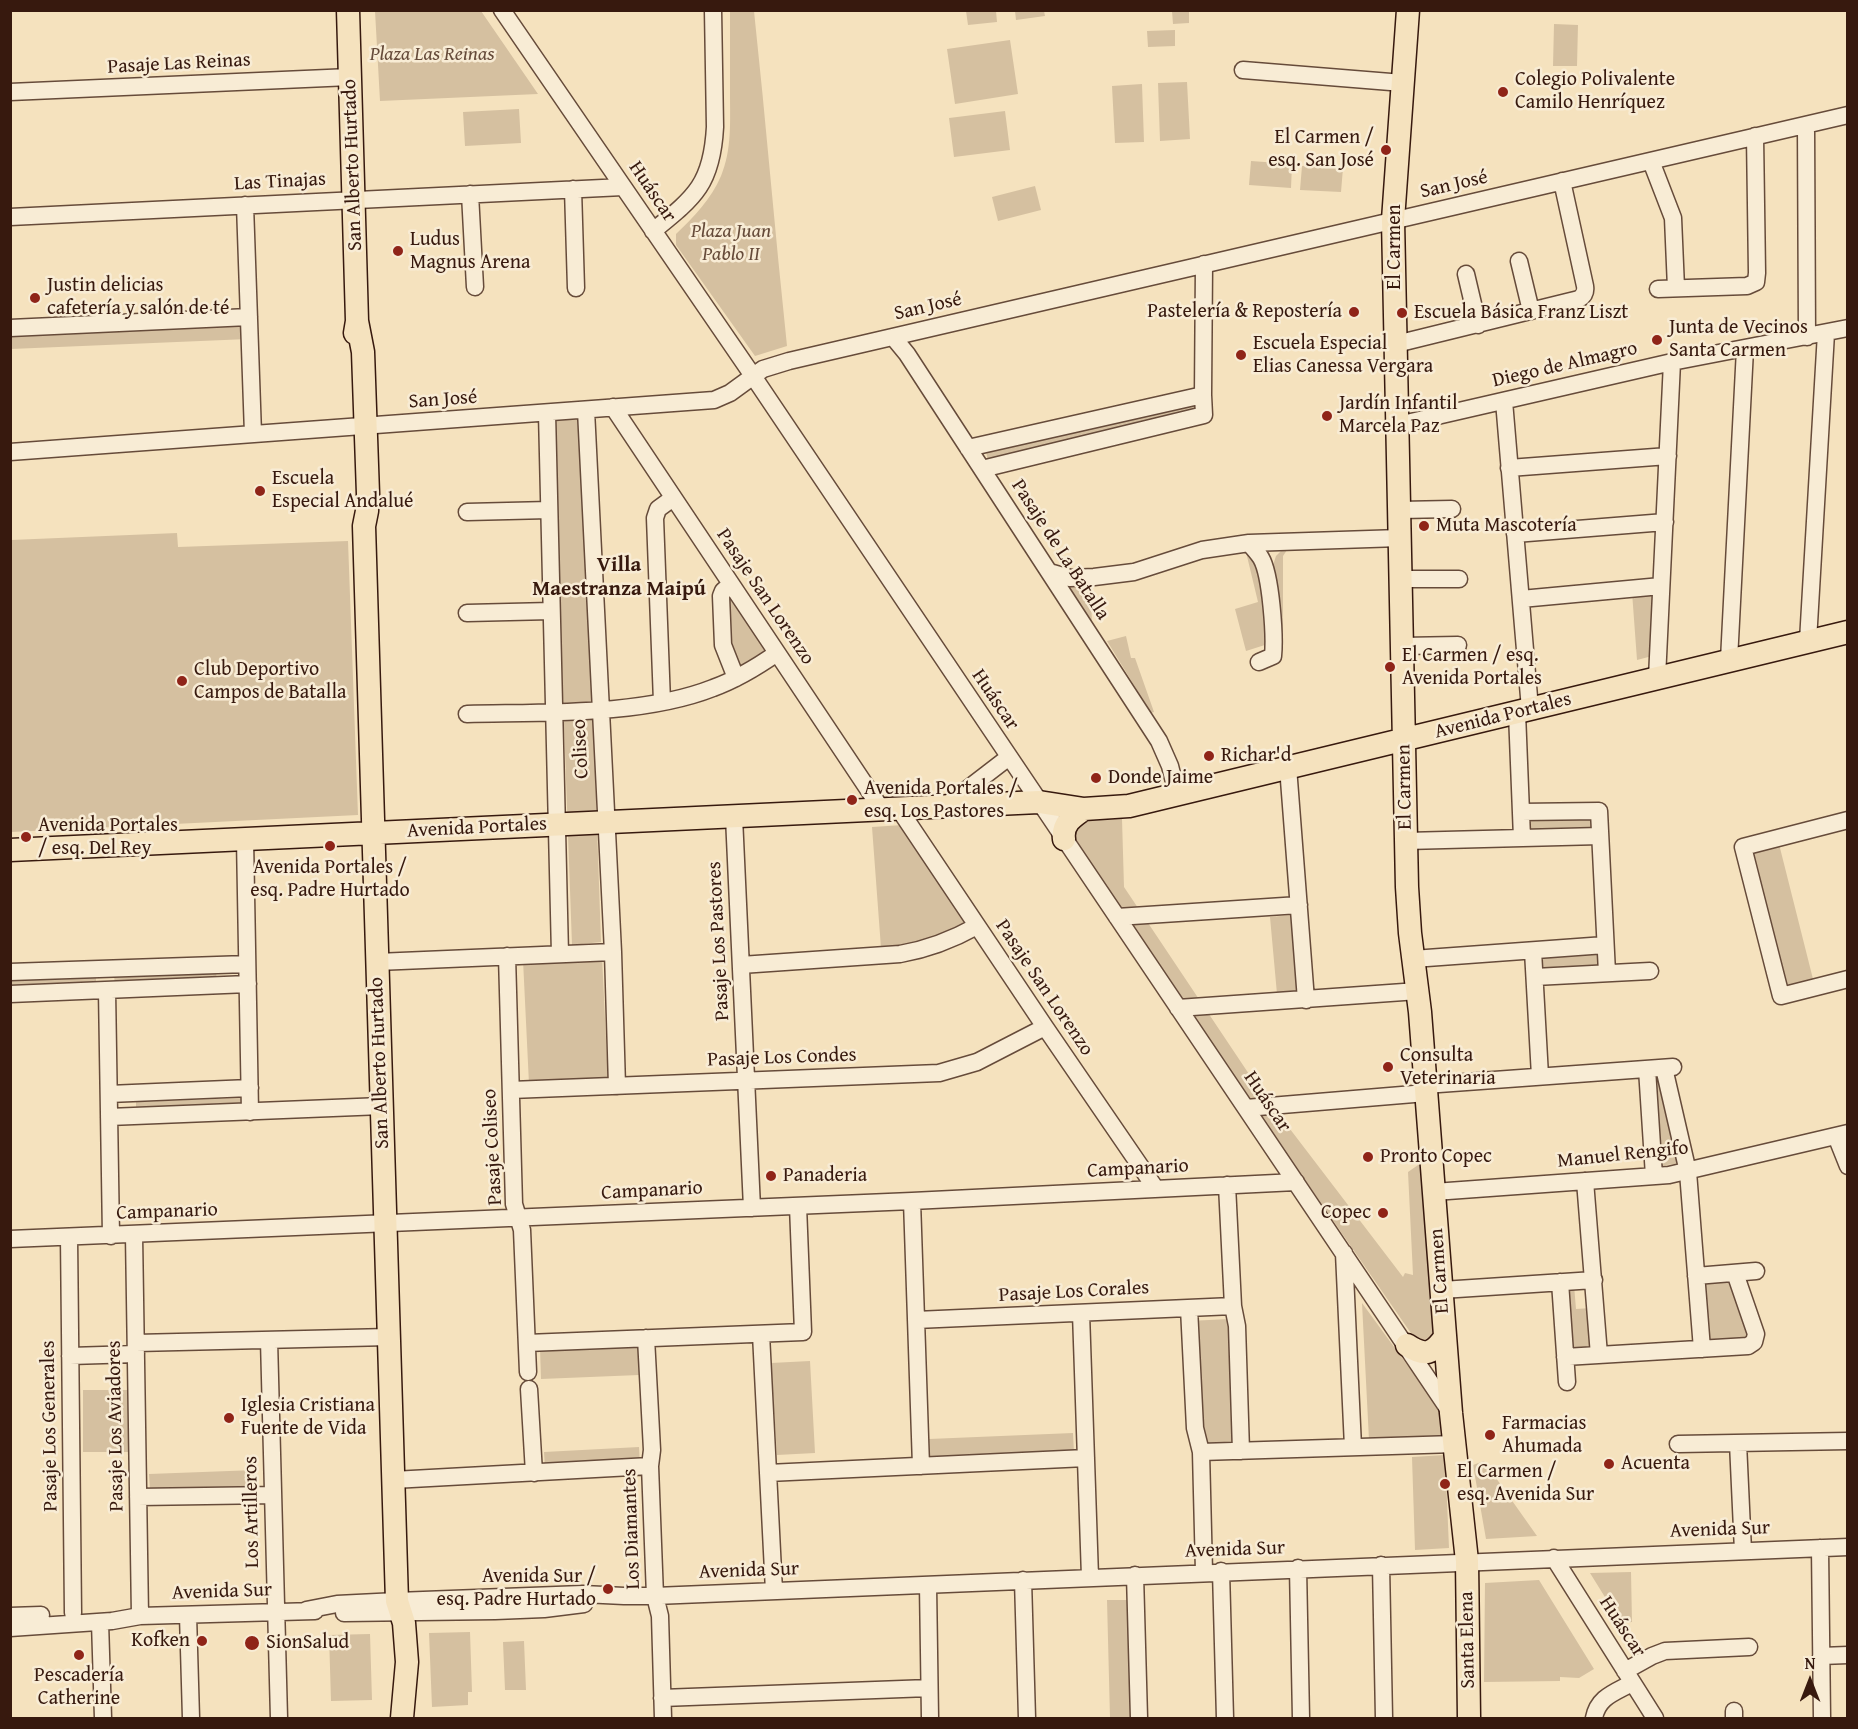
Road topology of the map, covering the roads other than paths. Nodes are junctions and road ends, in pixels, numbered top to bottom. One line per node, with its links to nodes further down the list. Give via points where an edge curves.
1 (348, 10): 6 (main road, San Alberto Hurtado)
2 (502, 10): 14 (street, Huáscar)
3 (713, 10): 21 (street, via 715,127 710,166 698,192)
4 (1408, 10): 7 (main road, El Carmen)
5 (1243, 70): 7 (street)
6 (350, 77): 8 (street, Pasaje Las Reinas); 17 (main road, San Alberto Hurtado)
7 (1403, 83): 20 (main road, El Carmen)
8 (10, 92)
9 (1848, 115): 10 (street, San José)
10 (1806, 125): 11 (street, San José); 36 (street)
11 (1755, 136): 12 (street, San José); 27 (street, via 1756,282 1748,286)
12 (1651, 161): 13 (street, San José); 27 (street, via 1673,218)
13 (1562, 182): 20 (street, San José); 29 (street, via 1585,294)
14 (623, 187): 15 (street, Las Tinajas); 21 (street, Huáscar)
15 (573, 189): 16 (street, Las Tinajas); 26 (street)
16 (470, 194): 17 (street, Las Tinajas); 25 (street)
17 (355, 200): 18 (street, Las Tinajas); 47 (main road, San Alberto Hurtado, via 357,321 363,352)
18 (244, 205): 19 (street, Las Tinajas); 30 (street)
19 (10, 217)
20 (1393, 220): 23 (street, San José); 37 (main road, El Carmen)
21 (653, 231): 40 (street, Huáscar)
22 (1519, 261): 29 (street)
23 (1204, 264): 35 (street, San José); 41 (street)
24 (1466, 274): 31 (street)
25 (475, 287)
26 (576, 288)
27 (1676, 288): 28 (street)
28 (1658, 289)
29 (1531, 311): 31 (street)
30 (249, 317): 32 (street); 48 (street)
31 (1478, 325): 37 (street)
32 (10, 328)
33 (1848, 328): 34 (street, Diego de Almagro)
34 (1826, 333): 36 (street, Diego de Almagro); 76 (street)
35 (893, 337): 40 (street, San José, via 781,363); 49 (street, Pasaje de La Batalla)
36 (1807, 337): 38 (street, Diego de Almagro)
37 (1396, 344): 46 (main road, El Carmen)
38 (1745, 349): 39 (street, Diego de Almagro); 80 (street)
39 (1672, 362): 42 (street, Diego de Almagro); 51 (street)
40 (753, 376): 43 (street, San José, via 714,400); 90 (street, Huáscar)
41 (1203, 395): 49 (street); 53 (street, via 1204,414)
42 (1504, 401): 46 (street, Diego de Almagro); 52 (street)
43 (613, 408): 44 (street, San José); 54 (street, Pasaje San Lorenzo)
44 (586, 410): 45 (street, San José); 85 (street, Coliseo)
45 (547, 413): 47 (street, San José); 56 (street, Coliseo)
46 (1398, 425): 57 (main road, El Carmen)
47 (360, 427): 48 (street, San José); 102 (main road, San Alberto Hurtado, via 368,504 364,526)
48 (252, 434): 50 (street, San José)
49 (968, 448): 53 (street, Pasaje de La Batalla)
50 (10, 452)
51 (1668, 456): 52 (street); 59 (street)
52 (1509, 468): 60 (street)
53 (982, 469): 64 (street, Pasaje de La Batalla)
54 (673, 498): 69 (street, Pasaje San Lorenzo); 84 (street, via 658,509 655,519)
55 (1452, 508): 57 (street)
56 (549, 510): 58 (street); 73 (street, Coliseo)
57 (1400, 510): 61 (main road, El Carmen)
58 (466, 512)
59 (1665, 522): 60 (street); 70 (street)
60 (1515, 534): 71 (street)
61 (1400, 538): 62 (street); 67 (main road, El Carmen)
62 (1283, 541): 63 (street); 65 (street, via 1269,554)
63 (1249, 543): 65 (street); 66 (street, via 1202,550 1134,572)
64 (1049, 572): 66 (street); 72 (street, Pasaje de La Batalla)
65 (1267, 575): 81 (street, via 1273,656)
66 (1084, 578): 72 (street)
67 (1401, 579): 68 (street); 78 (main road, El Carmen)
68 (1459, 579)
69 (731, 584): 79 (street, Pasaje San Lorenzo); 82 (street, via 721,596 722,635)
70 (1662, 586): 71 (street); 83 (street)
71 (1521, 599): 86 (street)
72 (1072, 608): 92 (street, Pasaje de La Batalla, via 1163,749)
73 (551, 611): 74 (street); 87 (street, Coliseo)
74 (467, 613)
75 (1848, 632): 76 (main road, Avenida Portales)
76 (1808, 641): 80 (main road, Avenida Portales)
77 (1458, 645): 78 (street)
78 (1402, 646): 89 (main road, El Carmen)
79 (777, 653): 82 (street); 95 (street, Pasaje San Lorenzo)
80 (1729, 660): 83 (main road, Avenida Portales)
81 (1259, 662)
82 (736, 678): 84 (street, via 694,695)
83 (1657, 678): 86 (main road, Avenida Portales)
84 (662, 702): 85 (street)
85 (601, 710): 87 (street); 100 (street, Coliseo)
86 (1524, 711): 89 (main road, Avenida Portales); 97 (street)
87 (554, 712): 88 (street); 101 (street, Coliseo)
88 (467, 714)
89 (1405, 740): 91 (main road, Avenida Portales); 107 (main road, El Carmen)
90 (1009, 758): 93 (street, Huáscar); 94 (street)
91 (1288, 767): 92 (main road, Avenida Portales); 109 (street)
92 (1177, 794): 96 (main road, Avenida Portales, via 1130,806)
93 (1039, 802): 94 (main road, Avenida Portales); 96 (main road, Avenida Portales); 106 (street, Huáscar)
94 (944, 807): 95 (main road, Avenida Portales)
95 (890, 809): 98 (main road, Avenida Portales); 111 (street, Pasaje San Lorenzo)
96 (1084, 809): 106 (main road, via 1065,826)
97 (1521, 812): 103 (street, via 1599,811); 104 (street)
98 (734, 817): 100 (main road, Avenida Portales); 120 (street, Pasaje Los Pastores)
99 (1848, 820): 125 (street, via 1743,847 1781,996)
100 (606, 822): 101 (main road, Avenida Portales); 114 (street, Coliseo)
101 (557, 825): 102 (main road, Avenida Portales); 115 (street, Coliseo)
102 (374, 833): 105 (main road, Avenida Portales); 118 (main road, San Alberto Hurtado)
103 (1600, 836): 104 (street); 112 (street)
104 (1522, 838): 107 (street)
105 (245, 839): 108 (main road, Avenida Portales); 119 (street)
106 (1064, 839): 110 (street, Huáscar)
107 (1407, 841): 117 (main road, El Carmen)
108 (10, 850)
109 (1299, 905): 110 (street); 130 (street)
110 (1117, 917): 131 (street, Huáscar)
111 (977, 926): 120 (street, via 944,943 900,954); 132 (street, Pasaje San Lorenzo)
112 (1605, 945): 113 (street); 123 (street)
113 (1533, 951): 117 (street); 124 (street)
114 (613, 952): 115 (street); 136 (street, Coliseo)
115 (560, 954): 116 (street)
116 (507, 956): 118 (street); 139 (street, Pasaje Coliseo)
117 (1413, 959): 128 (main road, El Carmen)
118 (377, 962): 141 (main road, San Alberto Hurtado)
119 (247, 964): 122 (street); 126 (street)
120 (741, 965): 135 (street, Pasaje Los Pastores)
121 (1650, 971): 123 (street)
122 (10, 972)
123 (1607, 973): 124 (street)
124 (1535, 977): 134 (street)
125 (1848, 979)
126 (248, 984): 127 (street); 137 (street)
127 (107, 990): 129 (street); 140 (street)
128 (1418, 992): 130 (street); 138 (main road, El Carmen)
129 (10, 994)
130 (1306, 1000): 131 (street)
131 (1178, 1008): 142 (street, Huáscar)
132 (1045, 1027): 135 (street, Pasaje Los Condes, via 976,1062 939,1073); 152 (street, Pasaje San Lorenzo)
133 (1647, 1069): 134 (street); 147 (street, via 1669,1067); 148 (street)
134 (1540, 1076): 138 (street)
135 (746, 1080): 136 (street, Pasaje Los Condes); 156 (street, Pasaje Los Pastores)
136 (617, 1086): 139 (street, Pasaje Los Condes)
137 (250, 1088): 140 (street); 143 (street)
138 (1426, 1089): 142 (street); 153 (main road, El Carmen)
139 (511, 1090): 157 (street, Pasaje Coliseo, via 514,1204)
140 (109, 1094): 144 (street)
141 (382, 1106): 143 (street); 158 (main road, San Alberto Hurtado)
142 (1246, 1108): 150 (street, Huáscar)
143 (250, 1112): 144 (street)
144 (109, 1117): 160 (street)
145 (1842, 1134): 146 (street); 147 (street, Manuel Rengifo)
146 (1848, 1166)
147 (1688, 1172): 148 (street, Manuel Rengifo); 166 (street)
148 (1654, 1176): 149 (street, Manuel Rengifo)
149 (1585, 1181): 153 (street, Manuel Rengifo); 167 (street)
150 (1296, 1182): 151 (street, Campanario); 163 (street, Huáscar)
151 (1227, 1185): 152 (street, Campanario); 170 (street)
152 (1156, 1189): 154 (street, Campanario)
153 (1434, 1192): 169 (main road, El Carmen)
154 (912, 1201): 155 (street, Campanario); 173 (street)
155 (798, 1206): 156 (street, Campanario); 174 (street, via 803,1332)
156 (752, 1208): 157 (street, Campanario)
157 (518, 1218): 158 (street, Campanario); 179 (street, Pasaje Coliseo, via 522,1230)
158 (385, 1224): 159 (street, Campanario); 175 (main road, San Alberto Hurtado)
159 (134, 1235): 160 (street, Campanario); 181 (street, Pasaje Los Aviadores)
160 (111, 1236): 161 (street, Campanario)
161 (69, 1237): 162 (street, Campanario); 184 (street, Pasaje Los Generales)
162 (10, 1239)
163 (1344, 1253): 180 (street, Huáscar); 194 (street)
164 (1756, 1271): 165 (street)
165 (1735, 1273): 166 (street); 182 (street, via 1756,1334 1754,1342 1748,1346)
166 (1696, 1276): 182 (street)
167 (1594, 1280): 168 (street); 183 (street)
168 (1560, 1282): 169 (street); 185 (street)
169 (1442, 1290): 176 (main road, El Carmen)
170 (1233, 1306): 171 (street, Pasaje Los Corales); 195 (street)
171 (1189, 1308): 172 (street, Pasaje Los Corales); 196 (street, via 1195,1428)
172 (1080, 1313): 173 (street, Pasaje Los Corales); 197 (street)
173 (916, 1320): 199 (street)
174 (761, 1334): 177 (street); 201 (street)
175 (389, 1337): 178 (street); 202 (main road, San Alberto Hurtado)
176 (1445, 1337): 180 (main road, via 1430,1352 1418,1353); 189 (main road, El Carmen)
177 (646, 1338): 179 (street); 198 (street, Los Diamantes)
178 (269, 1340): 181 (street); 203 (street, Los Artilleros)
179 (527, 1343): 186 (street, Pasaje Coliseo)
180 (1407, 1345): 189 (street, Huáscar)
181 (136, 1348): 184 (street); 204 (street, Pasaje Los Aviadores)
182 (1701, 1349): 183 (street)
183 (1599, 1355): 185 (street)
184 (70, 1356): 221 (street, Pasaje Los Generales)
185 (1566, 1357): 187 (street)
186 (528, 1372)
187 (1567, 1382)
188 (529, 1389): 200 (street)
189 (1451, 1413): 192 (main road, El Carmen)
190 (1848, 1441): 191 (street)
191 (1738, 1443): 193 (street); 207 (street)
192 (1455, 1444): 194 (street); 209 (main road, El Carmen)
193 (1678, 1444)
194 (1353, 1447): 195 (street)
195 (1241, 1451): 196 (street)
196 (1201, 1452): 212 (street)
197 (1086, 1458): 199 (street); 214 (street)
198 (650, 1466): 200 (street); 218 (street, Los Diamantes)
199 (921, 1466): 201 (street)
200 (534, 1473): 202 (street)
201 (768, 1473): 217 (street)
202 (393, 1480): 219 (main road, San Alberto Hurtado)
203 (273, 1495): 204 (street); 220 (street, Los Artilleros)
204 (138, 1497): 224 (street, Pasaje Los Aviadores)
205 (1848, 1546): 206 (street, Avenida Sur)
206 (1820, 1548): 207 (street, Avenida Sur); 229 (street)
207 (1743, 1551): 208 (street, Avenida Sur)
208 (1554, 1558): 209 (street, Avenida Sur); 230 (street, Huáscar)
209 (1467, 1561): 210 (street, Avenida Sur); 244 (main road, Santa Elena)
210 (1381, 1565): 211 (street, Avenida Sur); 243 (street)
211 (1298, 1568): 212 (street, Avenida Sur); 242 (street)
212 (1212, 1571): 213 (street, Avenida Sur); 241 (street)
213 (1135, 1575): 214 (street, Avenida Sur); 240 (street)
214 (1090, 1577): 215 (street, Avenida Sur)
215 (1023, 1580): 216 (street, Avenida Sur); 239 (street)
216 (928, 1585): 217 (street, Avenida Sur); 231 (street)
217 (774, 1591): 218 (street, Avenida Sur)
218 (655, 1596): 219 (street, Avenida Sur, via 583,1594); 232 (street, Los Diamantes, via 660,1616)
219 (397, 1609): 220 (street, Avenida Sur, via 337,1604); 233 (main road, San Alberto Hurtado, via 392,1631 396,1690)
220 (276, 1611): 222 (street, Avenida Sur); 236 (street, Los Artilleros)
221 (73, 1614): 223 (street, Avenida Sur); 224 (street, Avenida Sur)
222 (188, 1615): 224 (street, Avenida Sur); 235 (street)
223 (10, 1616)
224 (140, 1616): 225 (street, Avenida Sur)
225 (100, 1622): 226 (street, Avenida Sur); 234 (street)
226 (10, 1628)
227 (1749, 1647): 230 (street, via 1665,1651 1652,1656)
228 (1848, 1655): 229 (street)
229 (1821, 1656): 247 (street)
230 (1628, 1677): 245 (street, via 1597,1707); 246 (street, Huáscar)
231 (929, 1688): 232 (street); 238 (street)
232 (662, 1698): 237 (street, Los Diamantes)
233 (402, 1713)
234 (103, 1719)
235 (191, 1719)
236 (279, 1719)
237 (663, 1719)
238 (930, 1719)
239 (1027, 1719)
240 (1139, 1719)
241 (1225, 1719)
242 (1301, 1719)
243 (1384, 1719)
244 (1468, 1719)
245 (1594, 1719)
246 (1655, 1719)
247 (1822, 1719)

